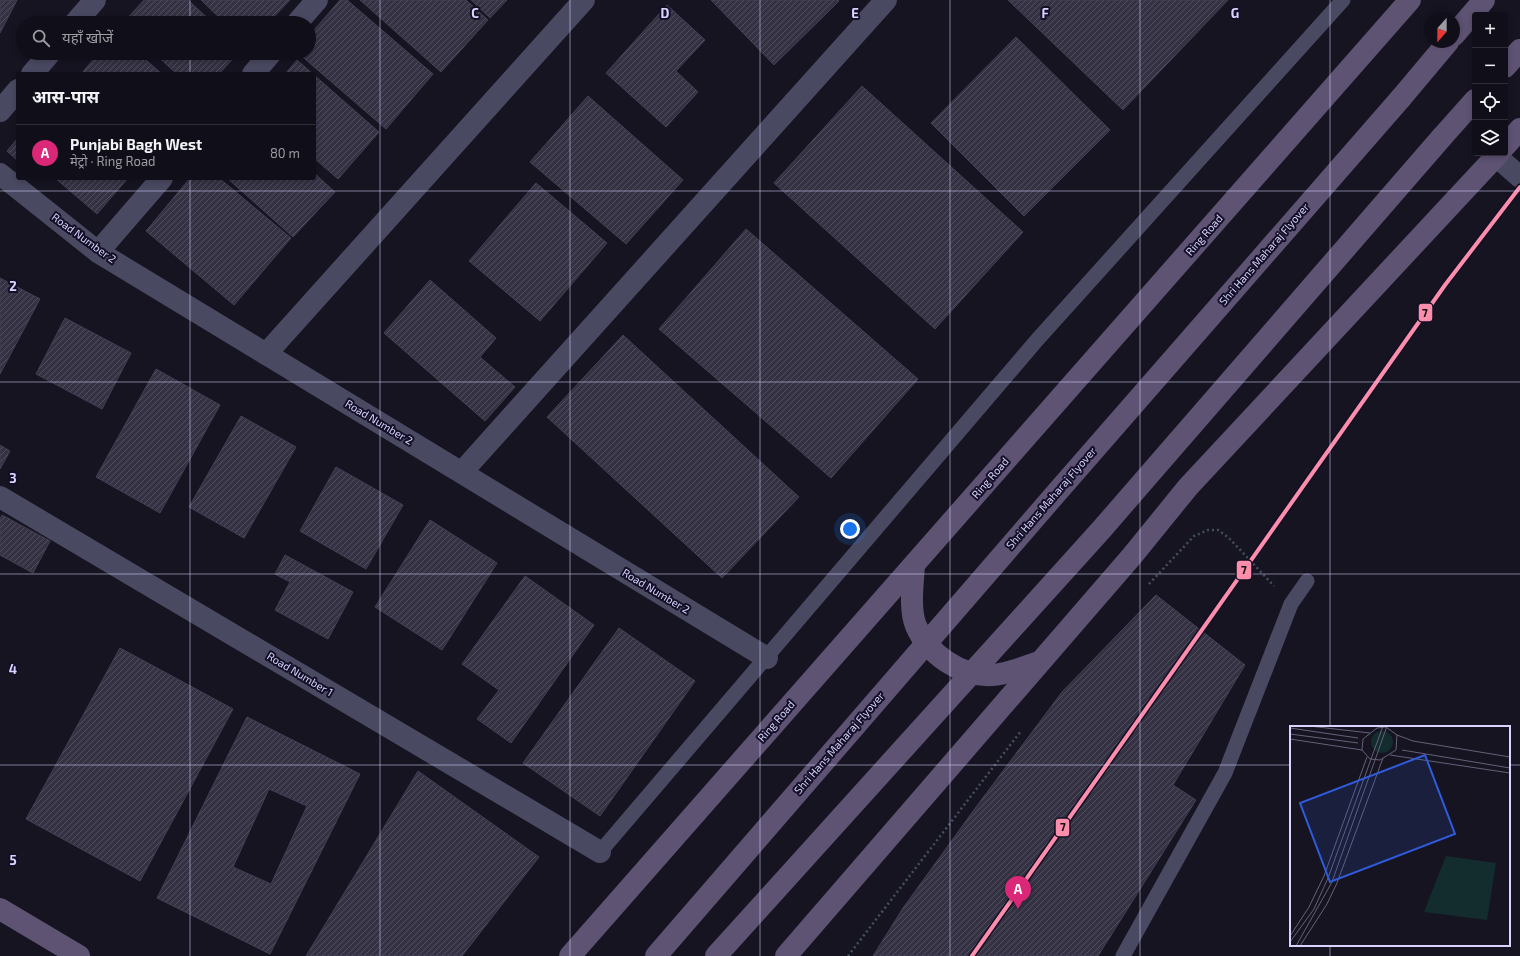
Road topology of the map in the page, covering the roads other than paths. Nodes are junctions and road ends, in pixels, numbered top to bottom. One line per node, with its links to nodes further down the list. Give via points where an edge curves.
1 (95, 0): 8 (street)
2 (317, 0): 9 (street)
3 (584, 0): 29 (street)
4 (886, 0): 30 (street)
5 (1343, 0): 34 (lane, via 1037,340)
6 (1410, 0): 32 (main road, Ring Road)
7 (1484, 0): 10 (main road)
8 (81, 16)
9 (303, 16)
10 (1460, 29)
11 (1443, 48): 40 (main road, Shri Hans Maharaj Flyover, bridge)
12 (1520, 50): 15 (main road)
13 (44, 60): 16 (street)
14 (265, 60): 17 (street)
15 (1508, 64)
16 (34, 72)
17 (254, 72)
18 (16, 92): 20 (street)
19 (1472, 103): 41 (main road, bridge, via 1101,530)
20 (0, 111)
21 (1520, 129): 22 (main road)
22 (1508, 143)
23 (1496, 156): 35 (main road, via 1188,487 1132,556)
24 (1503, 156): 26 (street)
25 (0, 174): 28 (street, Road Number 2)
26 (1520, 176)
27 (160, 180): 28 (street)
28 (98, 252): 29 (street, Road Number 2)
29 (266, 354): 30 (street, Road Number 2)
30 (462, 472): 34 (street, Road Number 2)
31 (0, 497): 36 (street, Road Number 1)
32 (914, 565): 35 (main road, via 911,596 916,625 928,646 947,662 969,672 992,675 1017,670); 39 (main road, Ring Road)
33 (1307, 581): 43 (lane, via 1291,604 1225,773)
34 (767, 658): 36 (lane)
35 (1040, 661): 42 (main road)
36 (600, 852)
37 (0, 909): 38 (main road)
38 (79, 956)
39 (570, 956)
40 (656, 956)
41 (716, 956)
42 (786, 956)
43 (1124, 956)

